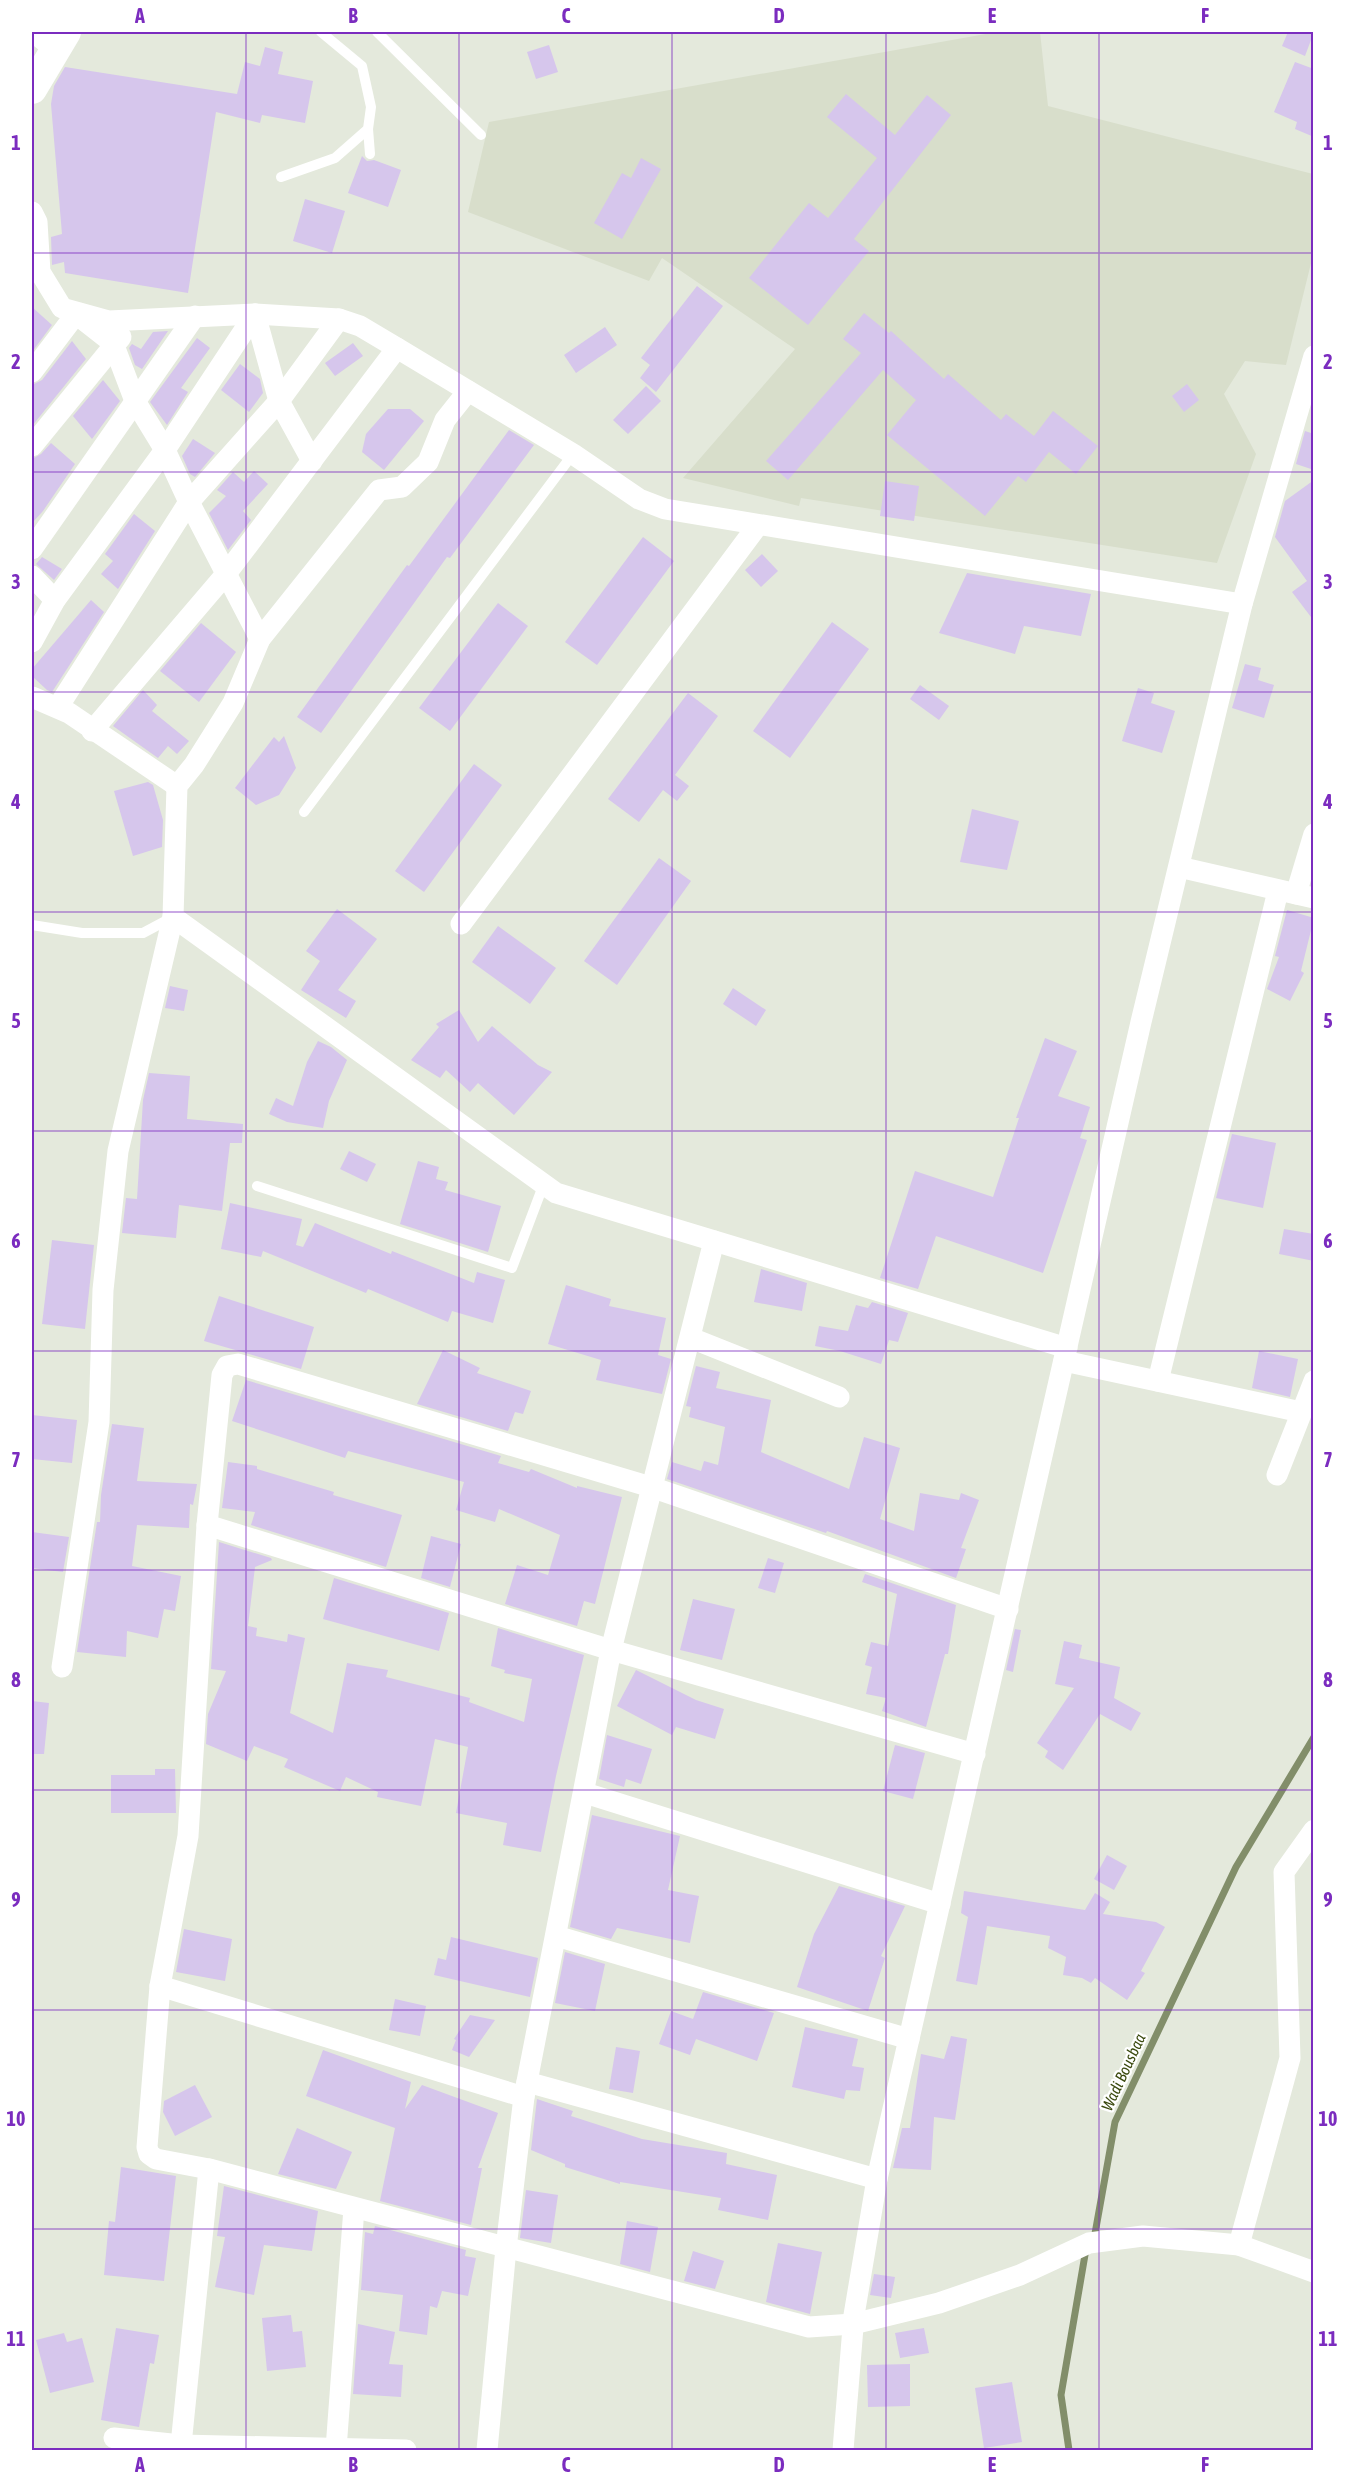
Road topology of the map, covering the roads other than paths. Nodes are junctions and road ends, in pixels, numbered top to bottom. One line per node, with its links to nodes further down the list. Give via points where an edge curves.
1 (33, 32): 4 (street)
2 (321, 32): 6 (lane, via 362,66 371,107)
3 (376, 32): 7 (lane)
4 (61, 41): 5 (main road)
5 (32, 89)
6 (368, 129): 8 (lane); 9 (lane, via 334,158)
7 (481, 135)
8 (370, 154)
9 (281, 177)
10 (32, 213): 11 (street, via 37,222)
11 (37, 287): 12 (street, via 62,308)
12 (76, 314): 16 (street, via 109,321); 17 (street); 20 (street)
13 (255, 314): 14 (street); 15 (street); 23 (street); 25 (street)
14 (195, 316): 16 (street); 22 (street)
15 (339, 319): 18 (street, via 360,326); 23 (street)
16 (139, 320): 17 (street)
17 (113, 343): 22 (street); 24 (street)
18 (397, 348): 21 (street); 27 (street)
19 (1314, 356): 34 (street)
20 (32, 372)
21 (468, 392): 26 (street); 35 (street, via 445,420 428,462 402,487 379,490)
22 (135, 400): 25 (street); 30 (street)
23 (279, 401): 27 (street); 28 (street)
24 (32, 447)
25 (165, 450): 28 (street); 33 (street)
26 (573, 454): 29 (street, via 639,499 665,508); 41 (lane)
27 (312, 460): 31 (street)
28 (189, 502): 31 (street); 38 (street)
29 (758, 525): 34 (street); 46 (street)
30 (32, 549)
31 (226, 574): 35 (street); 39 (street)
32 (32, 576): 33 (street)
33 (55, 600): 36 (street)
34 (1242, 603): 43 (street)
35 (260, 639): 40 (street, via 232,703)
36 (32, 642)
37 (32, 697): 38 (street)
38 (58, 707): 39 (street)
39 (92, 731): 40 (street)
40 (177, 786): 45 (street)
41 (304, 812)
42 (1314, 834): 44 (street)
43 (1179, 867): 44 (street); 52 (street)
44 (1296, 894): 53 (street)
45 (173, 917): 47 (lane, via 143,933 82,933); 49 (street); 62 (street, via 118,1151 103,1290 99,1422)
46 (461, 924)
47 (32, 925)
48 (257, 1186): 49 (lane, via 512,1268)
49 (543, 1186): 50 (street)
50 (714, 1241): 51 (street); 52 (street)
51 (691, 1338): 55 (street); 58 (street)
52 (1066, 1354): 53 (street); 60 (street)
53 (1158, 1381): 56 (street)
54 (1314, 1381): 56 (street)
55 (839, 1396)
56 (1301, 1412): 57 (street)
57 (1277, 1475)
58 (651, 1487): 59 (street, via 238,1364 227,1366 222,1375); 60 (street); 61 (street)
59 (207, 1525): 61 (street); 68 (street, via 188,1836)
60 (1008, 1609): 63 (street)
61 (611, 1650): 63 (street); 64 (street)
62 (62, 1667)
63 (975, 1754): 66 (street)
64 (585, 1793): 66 (street); 67 (street)
65 (1314, 1830): 74 (street, via 1284,1872 1290,2058)
66 (940, 1904): 69 (street)
67 (556, 1936): 69 (street); 70 (street)
68 (160, 1986): 70 (street); 71 (street, via 147,2147 156,2159)
69 (909, 2039): 72 (street)
70 (526, 2090): 72 (street); 75 (street)
71 (209, 2169): 73 (street); 79 (street)
72 (877, 2179): 77 (street)
73 (354, 2208): 75 (street); 80 (street)
74 (1239, 2245): 76 (street); 77 (street, via 1143,2236 1089,2243 1020,2275 939,2303)
75 (506, 2248): 77 (street, via 809,2327); 82 (street)
76 (1314, 2272)
77 (853, 2324): 83 (street)
78 (114, 2438): 79 (street)
79 (181, 2445): 80 (street)
80 (336, 2449): 81 (street)
81 (406, 2451)
82 (486, 2451)
83 (843, 2451)

